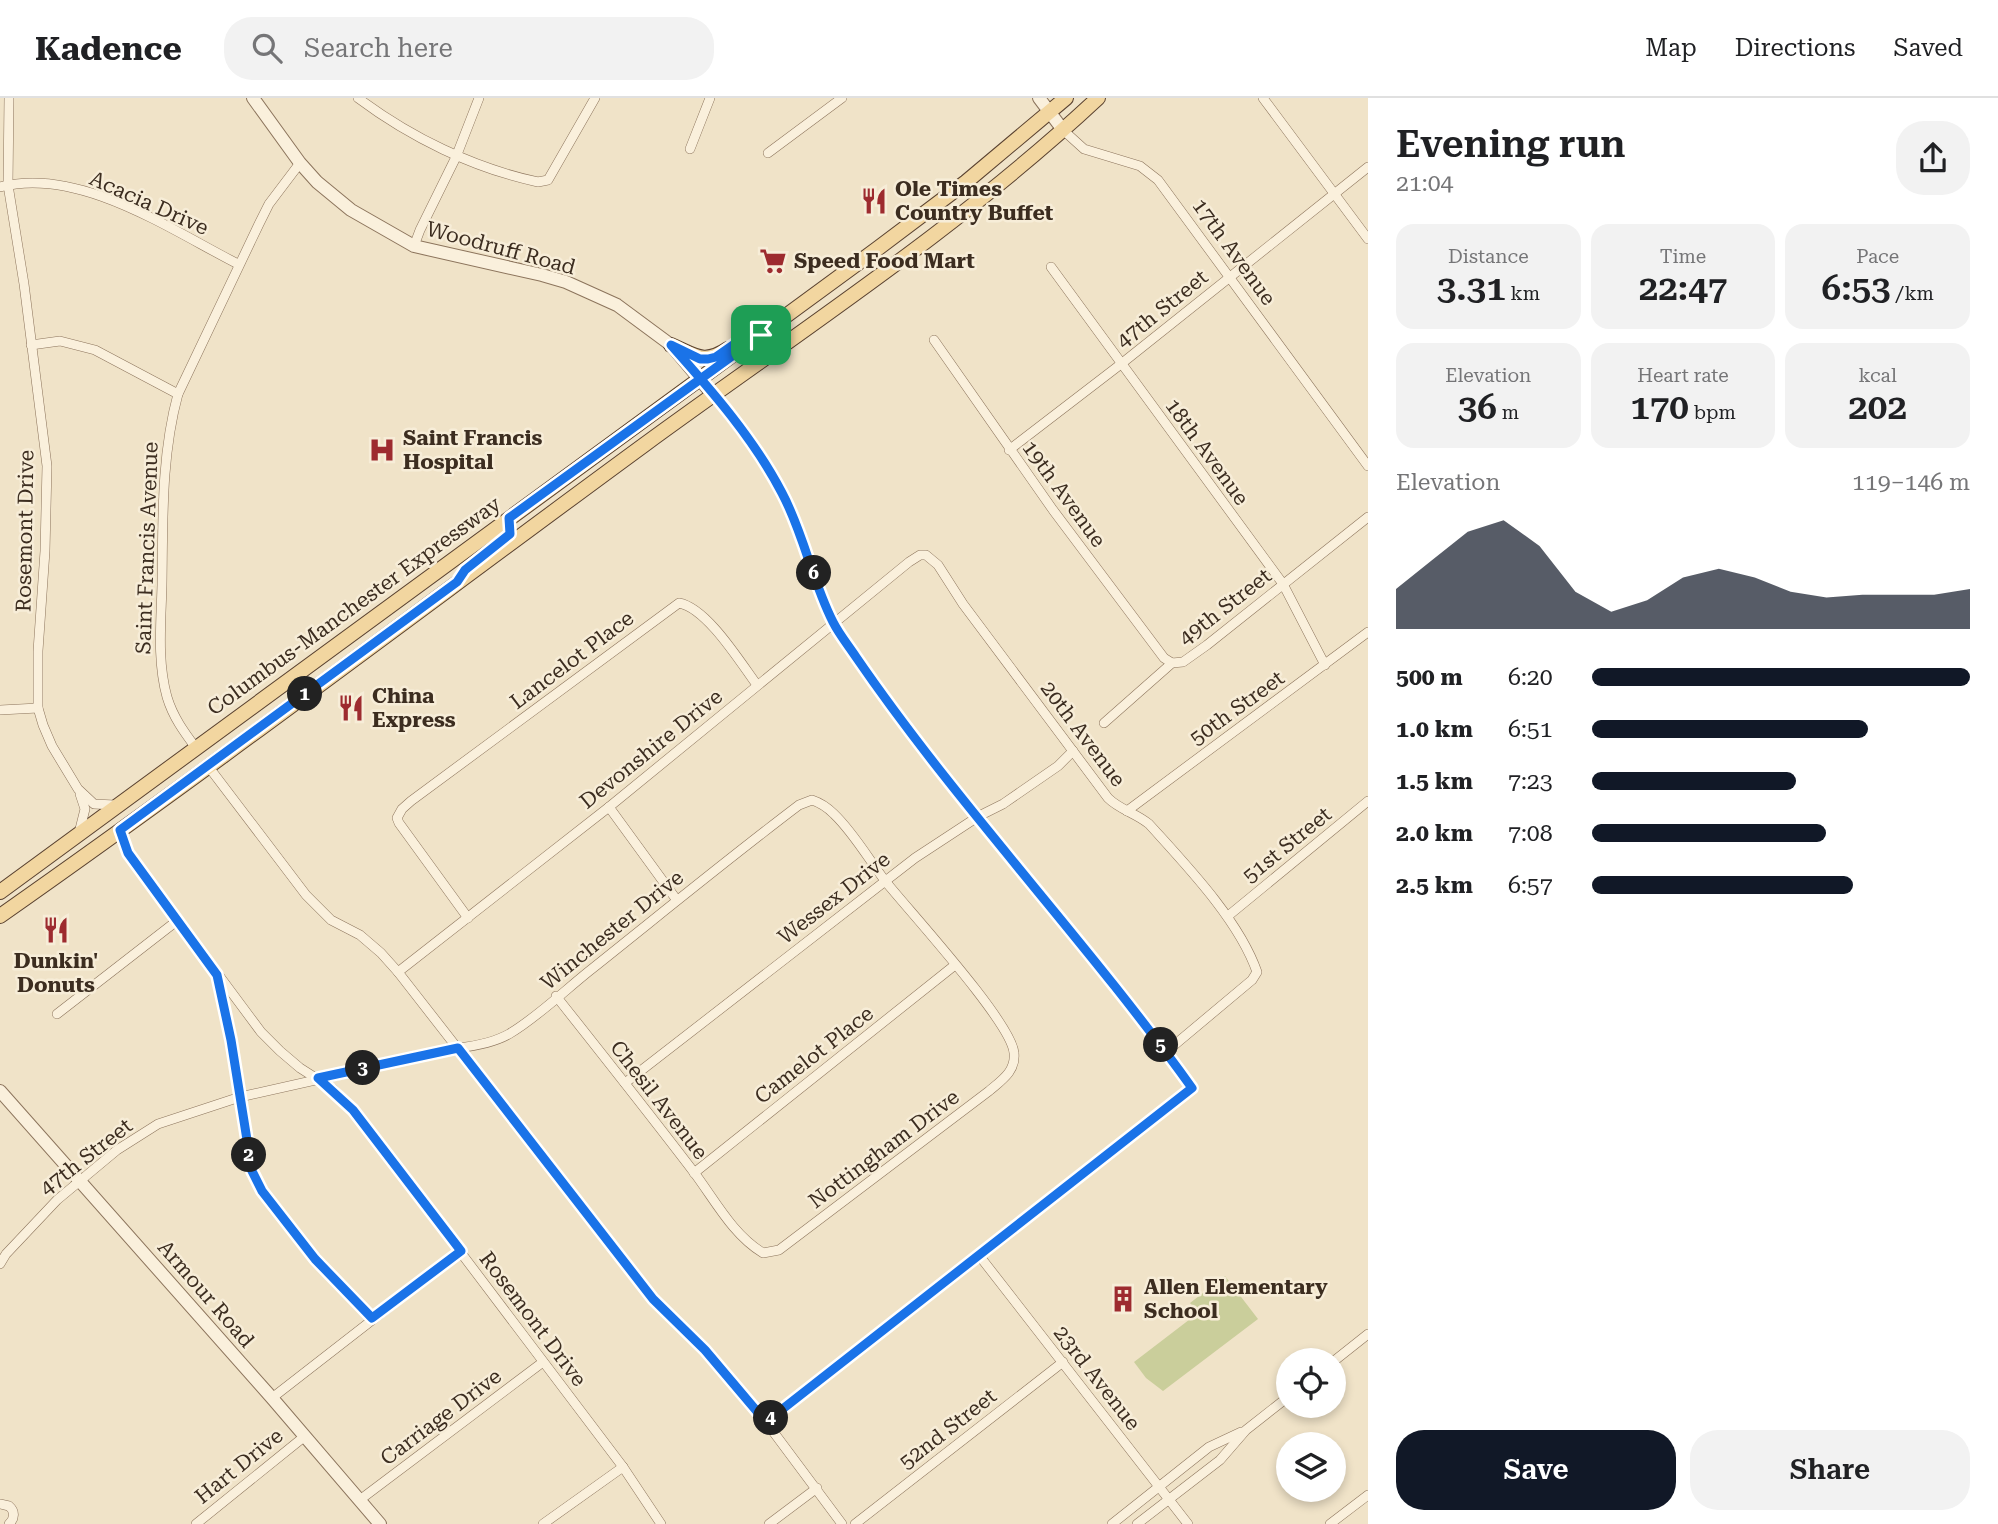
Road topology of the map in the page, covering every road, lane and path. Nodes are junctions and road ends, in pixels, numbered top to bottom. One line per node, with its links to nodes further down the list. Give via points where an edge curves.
1 (9, 98): 19 (street, Rosemont Drive)
2 (253, 98): 17 (street, Woodruff Road)
3 (358, 98): 16 (street)
4 (479, 98): 16 (street)
5 (595, 98): 16 (street, via 548,180 517,177)
6 (710, 98): 14 (street)
7 (842, 98): 15 (street)
8 (1039, 98): 12 (street, 17th Avenue)
9 (1066, 98): 12 (main road, Columbus-Manchester Expressway)
10 (1098, 98): 13 (main road, Columbus-Manchester Expressway)
11 (1264, 98): 20 (street)
12 (1050, 113): 13 (street, 17th Avenue); 26 (main road, Columbus-Manchester Expressway, via 966,182)
13 (1063, 130): 25 (street, 17th Avenue, via 1084,149 1150,173); 33 (main road, Columbus-Manchester Expressway, via 887,270)
14 (690, 149)
15 (768, 153)
16 (456, 156): 22 (street)
17 (300, 163): 22 (street, Woodruff Road, via 351,210); 23 (street, Saint Francis Avenue, via 269,204)
18 (1368, 167): 20 (street, 47th Street)
19 (4, 186): 23 (street, Acacia Drive, via 45,184 79,189); 28 (street, Rosemont Drive)
20 (1333, 192): 21 (street); 25 (street, 47th Street)
21 (1368, 239)
22 (414, 246): 29 (street, Woodruff Road, via 566,282 617,305)
23 (238, 264): 32 (street, Saint Francis Avenue)
24 (1051, 267): 30 (street, 18th Avenue)
25 (1228, 279): 30 (street, 47th Street); 35 (street, 17th Avenue)
26 (761, 335): 29 (main road, via 746,336 708,359); 31 (main road, Columbus-Manchester Expressway)
27 (934, 340): 34 (street, 19th Avenue)
28 (31, 345): 32 (street, via 60,341 95,350); 46 (street, Rosemont Drive, via 47,466)
29 (671, 345): 31 (street, Woodruff Road)
30 (1121, 364): 34 (street, 47th Street); 40 (street, 18th Avenue)
31 (700, 379): 33 (street, Woodruff Road); 37 (main road, Columbus-Manchester Expressway)
32 (178, 394): 49 (street, Saint Francis Avenue, via 166,448 160,649 174,718)
33 (713, 395): 39 (main road, Columbus-Manchester Expressway); 41 (street, Woodruff Road, via 753,445 782,493)
34 (1009, 450): 43 (street, 19th Avenue)
35 (1368, 466)
36 (1368, 517): 40 (street, 49th Street)
37 (509, 518): 39 (main road, via 510,534 465,570); 49 (main road, Columbus-Manchester Expressway)
38 (926, 555): 41 (street, Devonshire Drive, via 909,562); 50 (street, 20th Avenue, via 939,565)
39 (457, 582): 51 (main road, Columbus-Manchester Expressway)
40 (1283, 584): 43 (street, 49th Street, via 1183,662); 44 (street, 18th Avenue)
41 (833, 623): 45 (street, Devonshire Drive); 57 (street, Woodruff Road)
42 (1368, 632): 44 (street, 50th Street)
43 (1172, 663): 48 (street, 49th Street)
44 (1325, 665): 56 (street, 50th Street)
45 (757, 685): 55 (street, Devonshire Drive); 67 (street, Lancelot Place, via 698,612 679,603 411,801 397,818)
46 (38, 708): 47 (street); 52 (street, Rosemont Drive, via 52,746)
47 (0, 710)
48 (1104, 723)
49 (196, 748): 54 (main road, Columbus-Manchester Expressway)
50 (1073, 751): 56 (street, 20th Avenue, via 1108,798); 57 (street, Wessex Drive, via 1032,785)
51 (208, 766): 58 (main road, Columbus-Manchester Expressway); 70 (street, via 306,895 331,920 381,953)
52 (78, 789): 54 (street, Rosemont Drive, via 94,804); 59 (street, Rosemont Drive, via 85,809)
53 (1368, 801): 66 (street, 51st Street)
54 (118, 805): 59 (main road, Columbus-Manchester Expressway)
55 (608, 807): 64 (street); 67 (street, Devonshire Drive)
56 (1127, 811): 66 (street, 20th Avenue, via 1149,824)
57 (979, 816): 62 (street, Wessex Drive); 76 (street, Woodruff Road)
58 (120, 830): 60 (main road, Columbus-Manchester Expressway); 61 (street, Rosemont Drive)
59 (79, 833): 63 (main road, Columbus-Manchester Expressway)
60 (106, 840): 61 (street, Rosemont Drive); 65 (main road, Columbus-Manchester Expressway)
61 (128, 853): 68 (street, Rosemont Drive)
62 (885, 880): 64 (street, Winchester Drive, via 836,815 812,800 799,805); 69 (street, Winchester Drive); 78 (street, Wessex Drive)
63 (0, 892)
64 (676, 899): 72 (street, Winchester Drive)
65 (0, 916)
66 (1228, 916): 76 (street, 20th Avenue, via 1257,972)
67 (468, 918): 70 (street, Devonshire Drive)
68 (178, 920): 71 (street, Rosemont Drive); 73 (street)
69 (956, 965): 74 (street, Winchester Drive); 81 (street, Camelot Place)
70 (398, 972): 75 (street)
71 (217, 975): 77 (street, Rosemont Drive, via 280,1052); 80 (street)
72 (556, 996): 75 (street, Winchester Drive, via 507,1035); 78 (street, Chesil Avenue)
73 (57, 1014)
74 (1000, 1023): 83 (street, Nottingham Drive, via 1014,1050 1014,1064 1005,1077 913,1149 779,1250 763,1253)
75 (458, 1048): 77 (street, 47th Street); 94 (street, via 653,1299 705,1350)
76 (1166, 1052): 85 (street, via 1192,1088)
77 (318, 1078): 80 (street, 47th Street); 84 (street, Rosemont Drive, via 353,1110)
78 (625, 1083): 81 (street, Chesil Avenue)
79 (0, 1091): 82 (street, Armour Road)
80 (240, 1097): 82 (street, 47th Street, via 158,1124 117,1150); 87 (street, via 252,1171 262,1191 315,1259)
81 (694, 1173): 83 (street, Chesil Avenue)
82 (82, 1181): 86 (street, 47th Street, via 32,1225); 92 (street, Armour Road)
83 (733, 1226)
84 (461, 1251): 87 (street); 90 (street, Rosemont Drive)
85 (978, 1254): 91 (street, 23rd Avenue); 94 (street)
86 (0, 1264)
87 (372, 1318): 92 (street)
88 (1368, 1334): 89 (street)
89 (1346, 1351)
90 (543, 1362): 97 (street, Rosemont Drive); 101 (street, Carriage Drive)
91 (1063, 1362): 98 (street, 23rd Avenue); 111 (street, 52nd Street)
92 (272, 1398): 96 (street, Armour Road)
93 (1276, 1406): 95 (street)
94 (766, 1422): 99 (street)
95 (1246, 1430): 98 (street, via 1209,1447); 102 (street, via 1220,1460)
96 (305, 1436): 101 (street, Armour Road); 105 (street, Hart Drive)
97 (623, 1467): 107 (street); 108 (street, Rosemont Drive)
98 (1160, 1486): 102 (street, 23rd Avenue); 112 (street)
99 (817, 1488): 109 (street); 110 (street)
100 (1368, 1495): 115 (street)
101 (361, 1499): 106 (street, Armour Road)
102 (1169, 1499): 113 (street); 114 (street, 23rd Avenue)
103 (0, 1504): 104 (street, via 13,1511)
104 (9, 1524)
105 (196, 1524)
106 (380, 1524)
107 (543, 1524)
108 (661, 1524)
109 (769, 1524)
110 (842, 1524)
111 (855, 1524)
112 (1112, 1524)
113 (1137, 1524)
114 (1188, 1524)
115 (1330, 1524)

